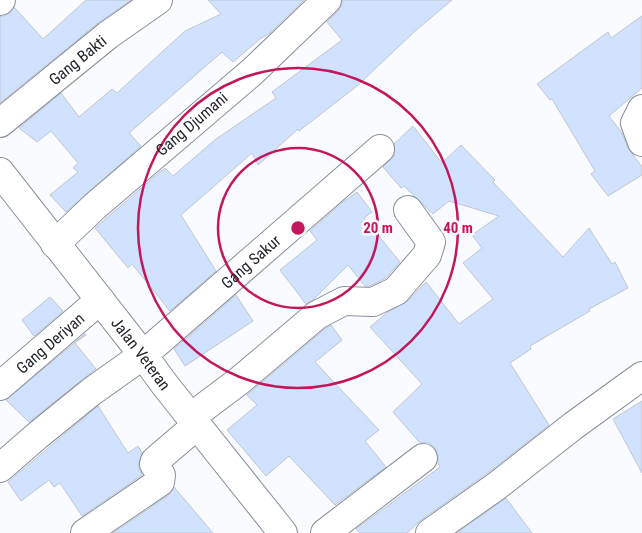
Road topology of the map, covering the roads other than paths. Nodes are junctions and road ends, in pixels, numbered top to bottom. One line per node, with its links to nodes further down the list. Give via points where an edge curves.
1 (158, 0): 4 (street, Gang Bakti, via 108,35)
2 (327, 0): 9 (street, Gang Djumani, via 252,72 94,206)
3 (642, 108): 5 (street, via 635,123)
4 (0, 123)
5 (642, 142)
6 (380, 149): 11 (street, Gang Sakur)
7 (0, 172): 9 (street, Jalan Veteran)
8 (408, 210): 14 (street, via 431,242 427,255 396,291 373,302 344,300 317,315)
9 (55, 244): 10 (street, Jalan Veteran)
10 (100, 300): 11 (street, Jalan Veteran); 13 (street, Gang Deriyan)
11 (143, 355): 14 (street, Jalan Veteran); 16 (street, Gang Sakur, via 38,434)
12 (642, 376): 20 (street)
13 (0, 386)
14 (194, 421): 17 (street, via 155,461 161,475 160,482); 18 (street, Jalan Veteran)
15 (423, 458): 19 (street)
16 (0, 468)
17 (85, 533)
18 (283, 533)
19 (325, 533)
20 (430, 533)

